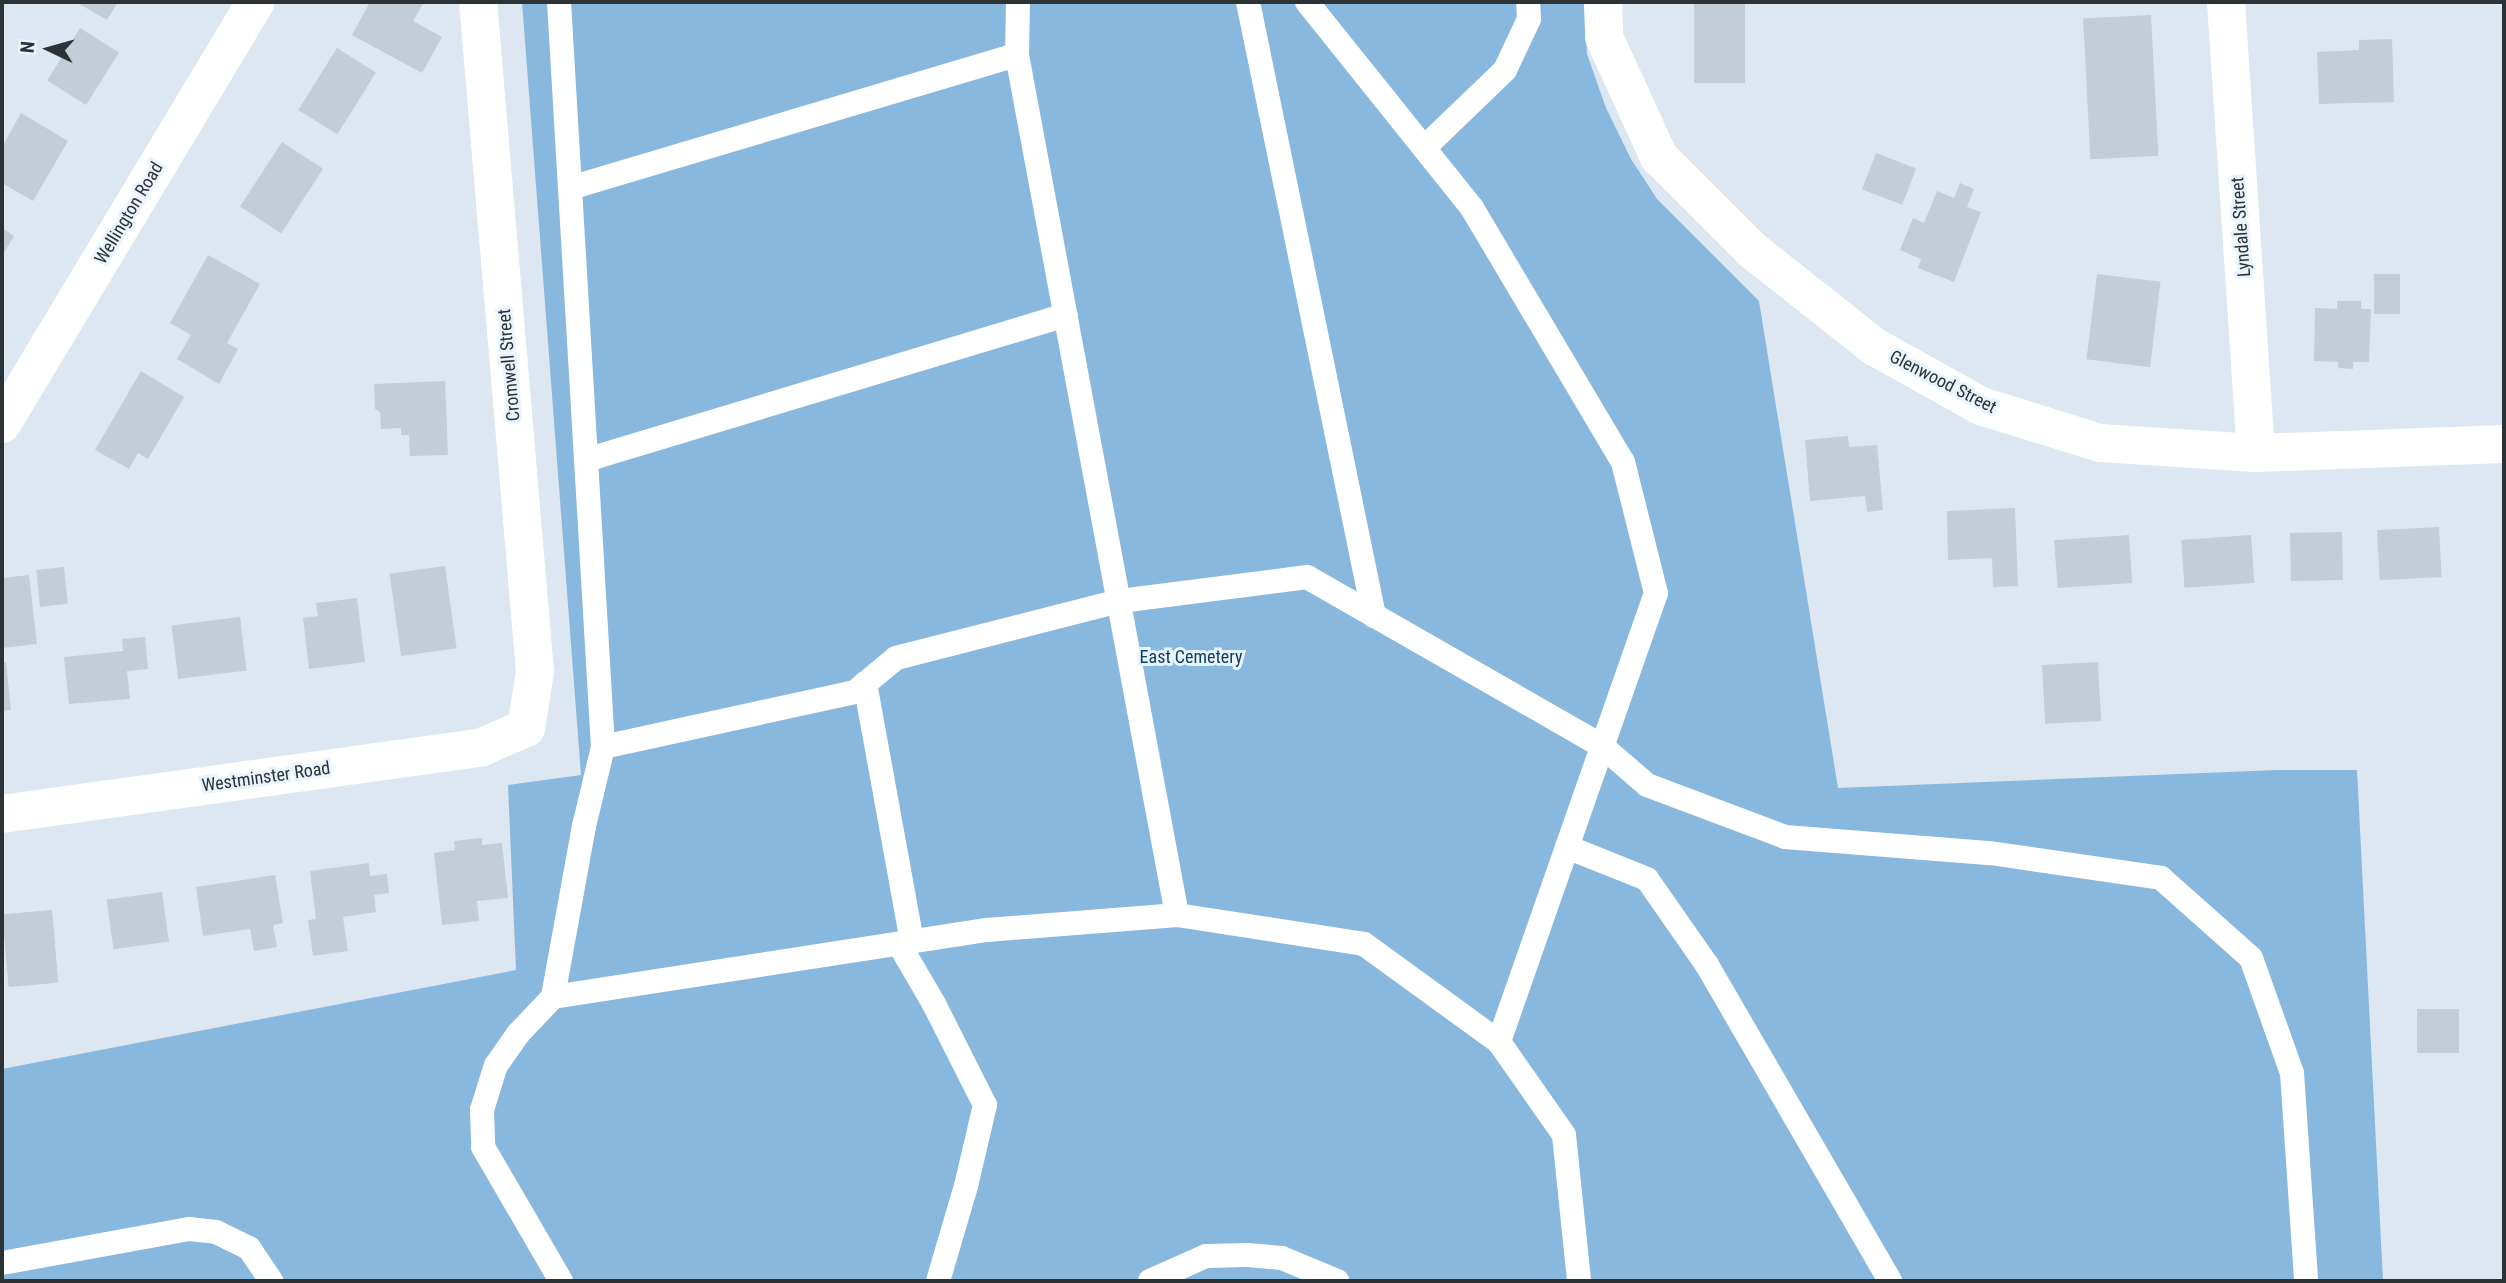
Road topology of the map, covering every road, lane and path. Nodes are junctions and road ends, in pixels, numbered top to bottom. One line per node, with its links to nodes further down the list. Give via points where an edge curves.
1 (256, 2): 14 (street, Wellington Road)
2 (478, 2): 21 (street, Cromwell Street, via 535,672)
3 (559, 2): 12 (lane)
4 (1018, 2): 10 (lane)
5 (1248, 2): 19 (lane)
6 (1307, 2): 11 (lane)
7 (1528, 2): 11 (lane, via 1529,19 1505,70)
8 (1603, 2): 16 (street, Glenwood Street, via 1604,37 1659,157 1752,250 1875,347 1982,406 2101,443)
9 (2226, 2): 16 (street, Lyndale Street)
10 (1017, 55): 12 (lane); 13 (lane)
11 (1424, 148): 22 (lane, via 1472,208 1623,462 1656,593)
12 (570, 188): 17 (lane)
13 (1066, 316): 17 (lane); 18 (lane)
14 (2, 424)
15 (2504, 444): 16 (street, Glenwood Street)
16 (2256, 453)
17 (586, 460): 23 (lane)
18 (1120, 601): 19 (lane, via 1307,577); 20 (lane, via 896,658); 26 (lane)
19 (1374, 616): 22 (lane)
20 (865, 683): 23 (lane, via 855,692); 27 (lane)
21 (526, 728): 24 (street, Westminster Road, via 482,747)
22 (1602, 746): 25 (lane); 38 (lane, via 1647,785 1785,837 1990,853 2161,878 2251,958 2292,1073)
23 (603, 747): 28 (lane, via 583,826)
24 (2, 814)
25 (1567, 846): 29 (lane); 37 (lane, via 1647,879 1707,965)
26 (1177, 915): 27 (lane, via 987,930); 29 (lane, via 1364,944)
27 (905, 943): 28 (lane); 33 (lane, via 985,1105)
28 (553, 997): 32 (lane, via 496,1065 482,1110 483,1147)
29 (1499, 1042): 36 (lane, via 1564,1135)
30 (2, 1263): 31 (lane, via 189,1229 216,1232 249,1248)
31 (271, 1281)
32 (561, 1281)
33 (938, 1281)
34 (1150, 1281): 35 (lane, via 1206,1256 1248,1255 1282,1258)
35 (1337, 1281)
36 (1579, 1281)
37 (1889, 1281)
38 (2306, 1281)

